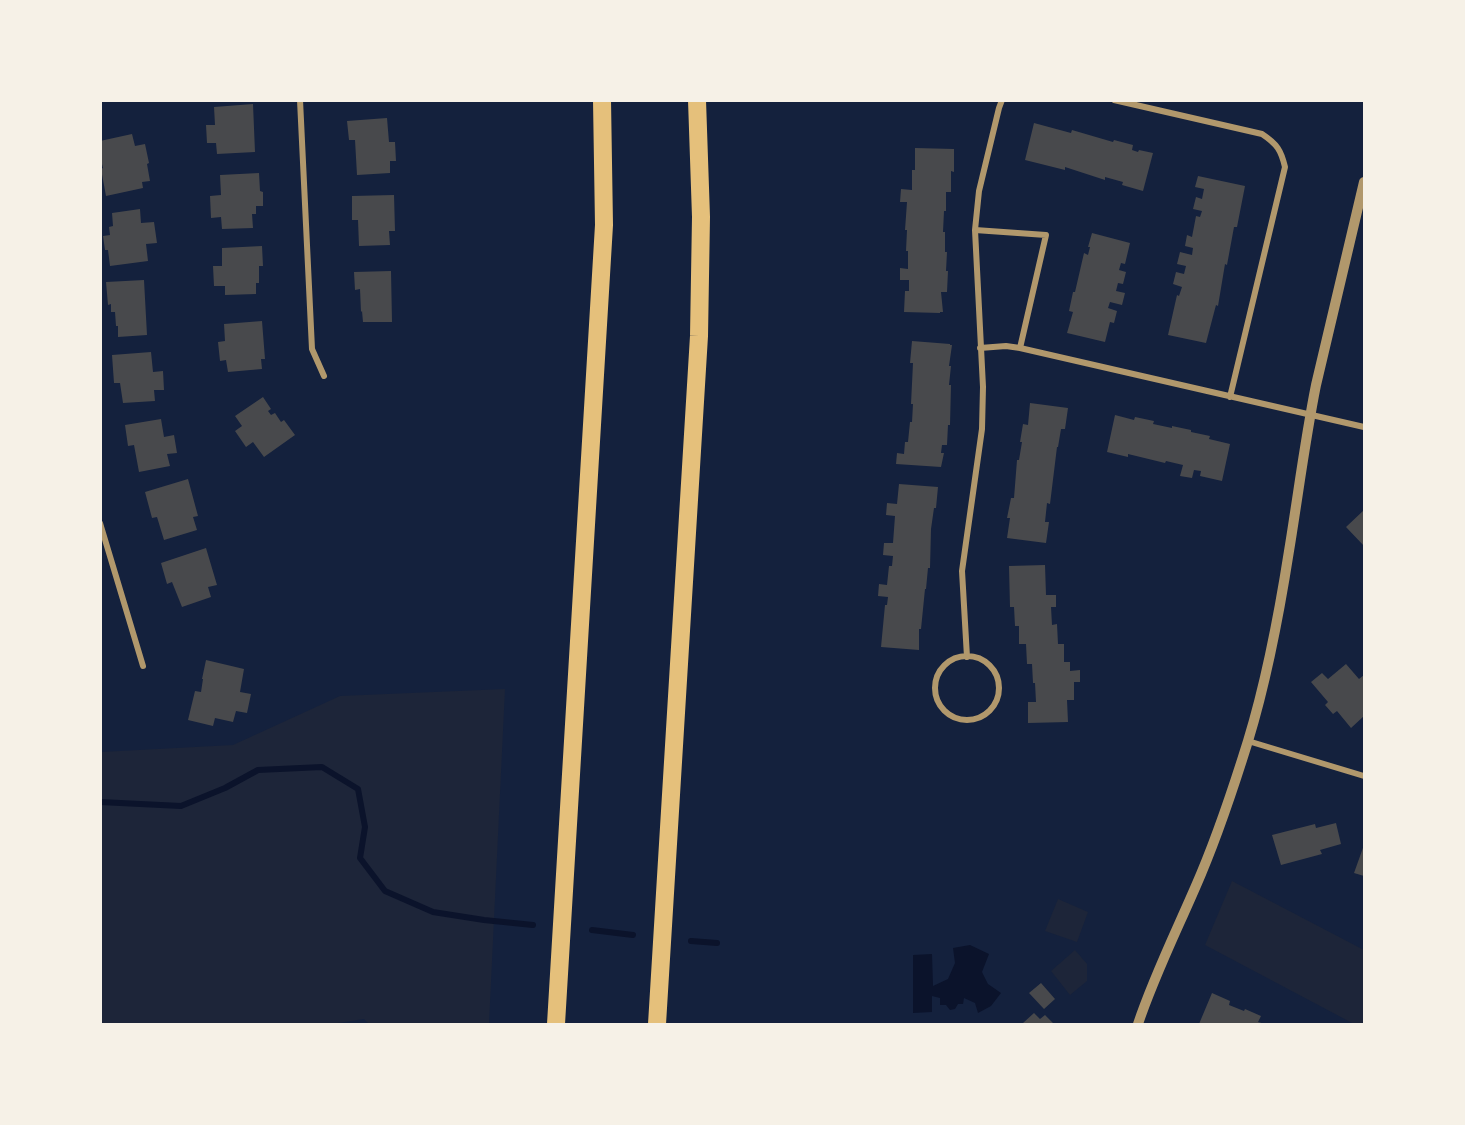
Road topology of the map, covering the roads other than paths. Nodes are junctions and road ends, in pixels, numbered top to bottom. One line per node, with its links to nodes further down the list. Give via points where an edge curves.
1 (300, 100): 10 (street, via 312,349)
2 (602, 100): 19 (highway, via 604,225)
3 (697, 100): 20 (highway, via 701,217 699,336)
4 (1002, 100): 7 (street, via 979,190)
5 (1114, 100): 11 (street, via 1262,134 1282,154 1285,167)
6 (1365, 182): 12 (street)
7 (975, 230): 8 (street); 9 (street, via 1046,235)
8 (980, 348): 9 (street); 15 (street, via 982,429 962,572)
9 (1020, 348): 11 (street)
10 (324, 376)
11 (1230, 397): 12 (street)
12 (1310, 414): 13 (street); 17 (street, via 1277,619)
13 (1365, 427)
14 (100, 523): 16 (street)
15 (967, 657): 15 (street, via 944,666 935,686 940,706 948,714 968,720 979,718 995,704 999,684 990,666)
16 (143, 666)
17 (1248, 741): 18 (street); 21 (street, via 1217,834)
18 (1365, 776)
19 (556, 1024)
20 (657, 1024)
21 (1138, 1024)

